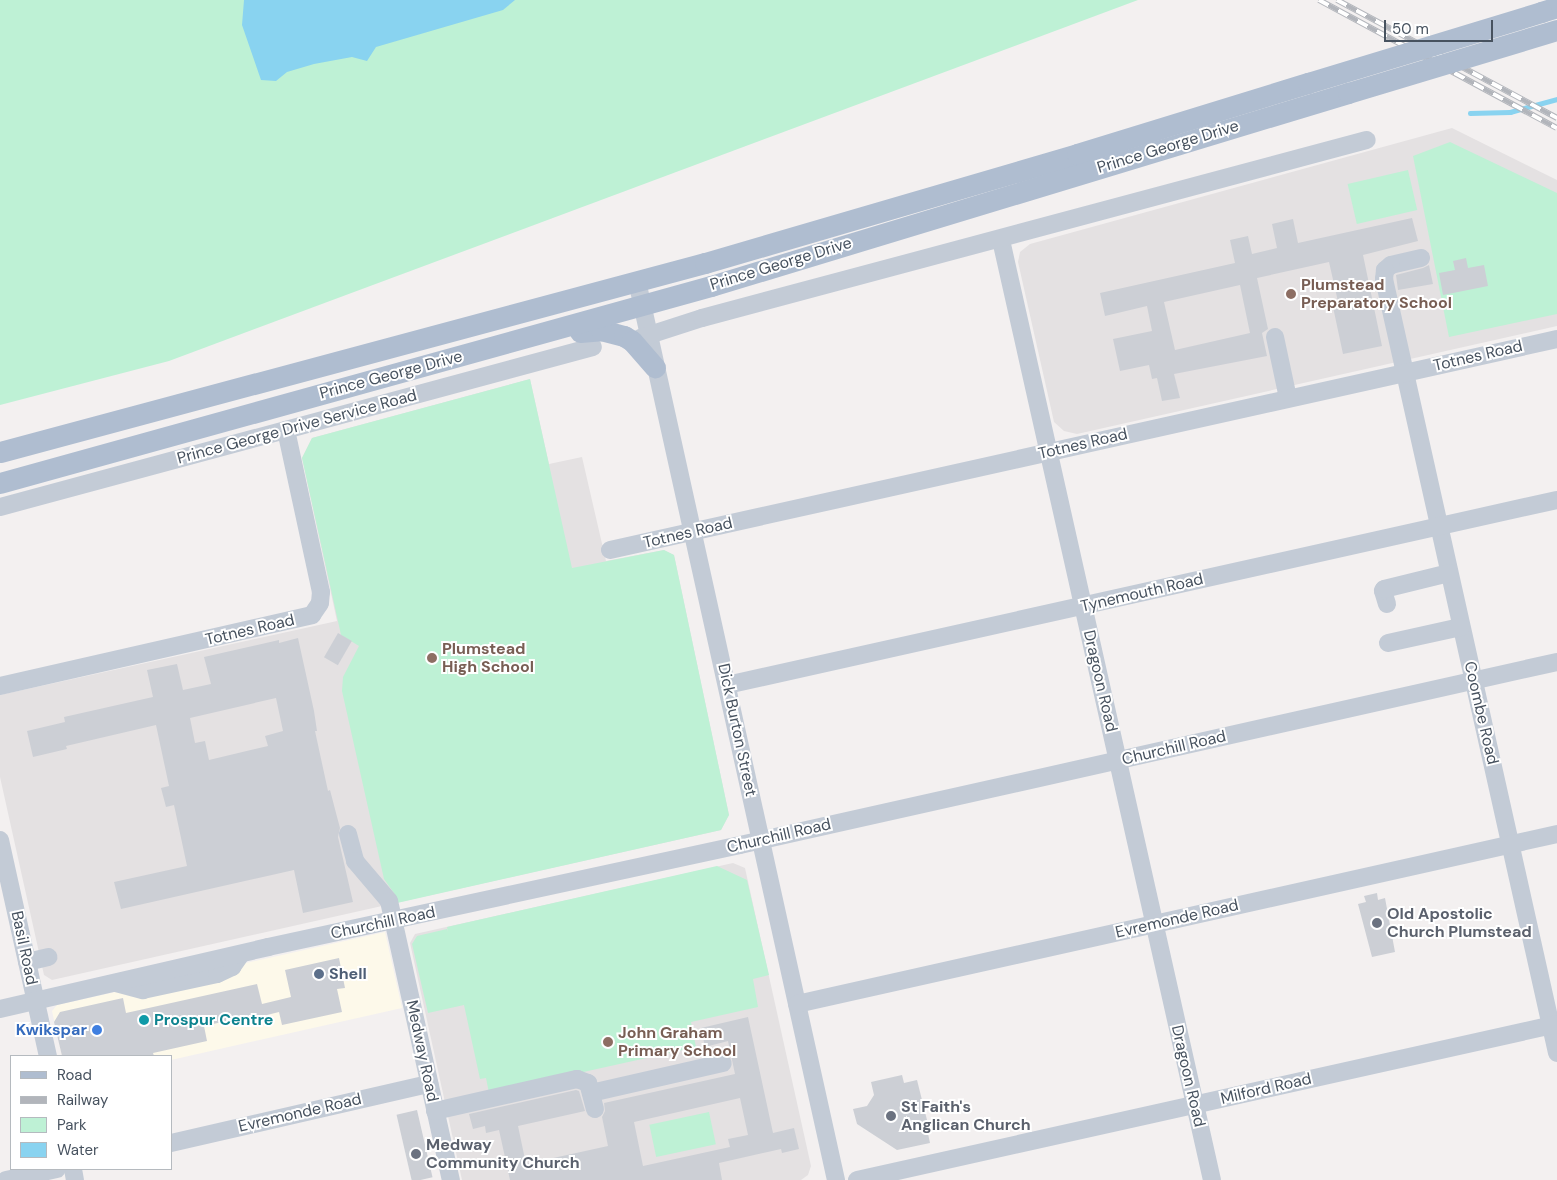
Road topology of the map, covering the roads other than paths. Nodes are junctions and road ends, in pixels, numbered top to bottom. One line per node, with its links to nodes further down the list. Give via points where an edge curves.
1 (1549, 10): 6 (main road, Prince George Drive, bridge, via 1067,157)
2 (1557, 30): 7 (main road, Prince George Drive, bridge)
3 (1367, 140): 4 (street, Prince George Drive)
4 (1001, 240): 9 (street, Prince George Drive, via 702,318); 18 (street, Dragoon Road)
5 (1421, 258): 14 (street, Coombe Road, via 1391,265 1384,274)
6 (637, 281): 7 (street); 17 (main road, Prince George Drive)
7 (643, 305): 9 (street); 12 (main road, Prince George Drive)
8 (1275, 337): 15 (street)
9 (641, 338): 12 (main road, via 592,330); 13 (main road)
10 (1557, 338): 14 (street, Totnes Road)
11 (593, 348): 16 (street, Prince George Drive Service Road)
12 (476, 352): 19 (main road, Prince George Drive)
13 (655, 367): 23 (street, Dick Burton Street)
14 (1404, 372): 15 (street, Totnes Road); 22 (street, Coombe Road)
15 (1288, 398): 18 (street, Totnes Road)
16 (286, 430): 21 (street, Prince George Drive Service Road); 33 (street, Totnes Road, via 321,592 320,603 312,615)
17 (0, 452)
18 (1048, 452): 23 (street, Totnes Road); 27 (street, Dragoon Road)
19 (0, 483)
20 (1557, 500): 22 (street, Tynemouth Road)
21 (0, 507)
22 (1439, 526): 25 (street, Coombe Road); 27 (street, Tynemouth Road)
23 (693, 531): 24 (street, Totnes Road); 32 (street, Dick Burton Street)
24 (610, 550)
25 (1449, 572): 26 (street, via 1384,589); 28 (street, Coombe Road)
26 (1386, 604)
27 (1083, 606): 32 (street, Tynemouth Road); 34 (street, Dragoon Road)
28 (1461, 627): 29 (street); 31 (street, Coombe Road)
29 (1388, 643)
30 (1557, 662): 31 (street, Churchill Road)
31 (1474, 681): 34 (street, Churchill Road); 39 (street, Coombe Road)
32 (727, 685): 37 (street, Dick Burton Street)
33 (0, 686)
34 (1118, 760): 37 (street, Churchill Road); 41 (street, Dragoon Road)
35 (348, 834): 40 (street, Medway Road, via 355,860 386,896)
36 (1557, 834): 39 (street, Evremonde Road)
37 (760, 840): 40 (street, Churchill Road); 47 (street, Dick Burton Street)
38 (0, 844): 44 (street, Basil Road)
39 (1510, 845): 41 (street, Evremonde Road); 49 (street, Coombe Road)
40 (393, 921): 42 (street, Churchill Road); 53 (street, Medway Road)
41 (1154, 924): 47 (street, Evremonde Road); 54 (street, Dragoon Road)
42 (241, 954): 45 (street, Churchill Road, via 208,953); 45 (street, via 232,967 217,974 143,990)
43 (48, 957): 44 (street)
44 (27, 962): 46 (street, Basil Road)
45 (116, 983): 46 (street, Churchill Road)
46 (36, 1002): 48 (street, Churchill Road); 51 (street, Basil Road)
47 (797, 1004): 60 (street, Dick Burton Street)
48 (0, 1009)
49 (1554, 1025): 50 (street, Coombe Road); 54 (street, Milford Road)
50 (1557, 1054)
51 (48, 1055)
52 (723, 1063): 55 (street, via 593,1101 588,1083 577,1079)
53 (429, 1084): 55 (street, Medway Road); 56 (street, Evremonde Road)
54 (1195, 1105): 61 (street, Milford Road); 62 (street, Dragoon Road)
55 (436, 1111): 59 (street, Medway Road)
56 (172, 1143)
57 (52, 1170): 58 (street)
58 (6, 1180)
59 (451, 1180)
60 (836, 1180)
61 (857, 1180)
62 (1212, 1180)

